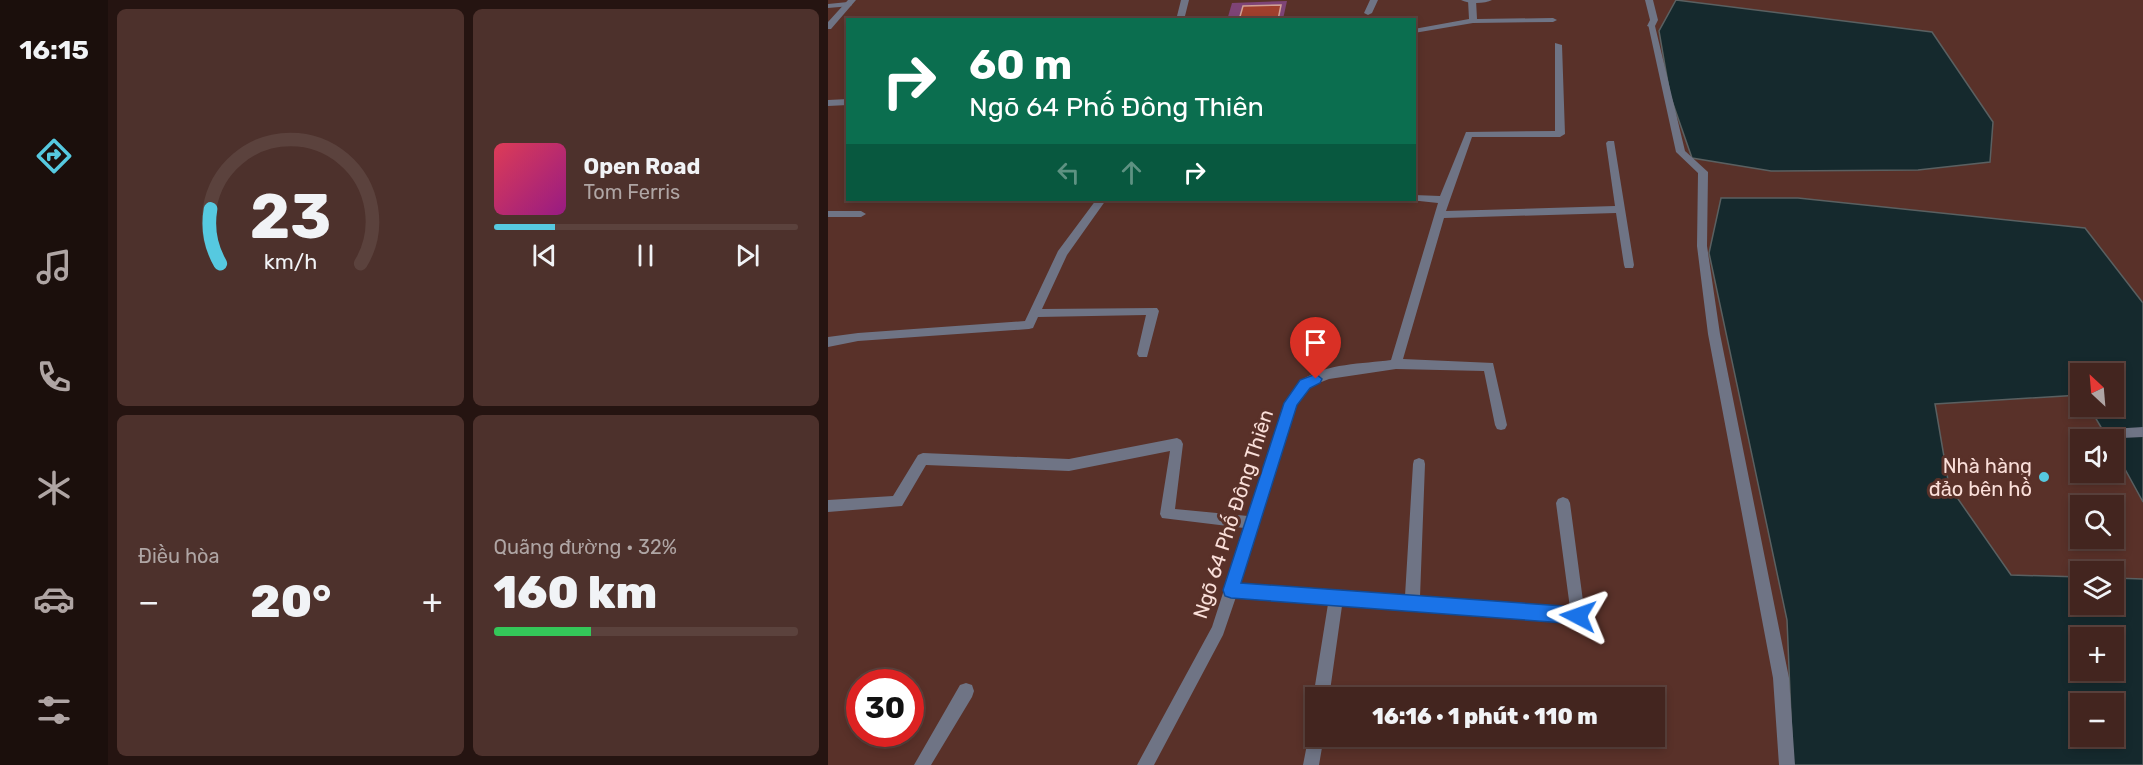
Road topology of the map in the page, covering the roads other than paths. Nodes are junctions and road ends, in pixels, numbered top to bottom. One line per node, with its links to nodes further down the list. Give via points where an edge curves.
1 (1185, 0): 10 (street)
2 (1374, 0): 9 (street)
3 (1465, 0): 4 (street)
4 (1472, 0): 5 (street); 11 (street)
5 (1488, 0)
6 (1649, 0): 47 (street, via 1654,20 1651,26 1681,152 1703,172 1702,246 1714,334 1781,678)
7 (850, 2): 8 (street); 13 (street)
8 (828, 6)
9 (1368, 13)
10 (1180, 18)
11 (1473, 21): 12 (street); 14 (street)
12 (1553, 21)
13 (828, 27)
14 (1416, 32)
15 (1558, 45): 20 (street, via 1560,134 1469,134)
16 (846, 102): 17 (street)
17 (828, 103)
18 (1611, 142): 22 (street)
19 (1416, 198): 20 (street)
20 (1444, 200): 25 (street)
21 (1100, 201): 27 (street, via 1062,254)
22 (1621, 209): 25 (street); 26 (street)
23 (828, 214): 24 (street)
24 (861, 214)
25 (1440, 215): 30 (street)
26 (1629, 265)
27 (1036, 313): 28 (street, via 1029,325); 29 (street, via 1153,311)
28 (828, 342)
29 (1143, 354)
30 (1396, 364): 31 (street, Ngõ 64 Phố Đông Thiên, via 1489,366); 37 (street, Ngõ 64 Phố Đông Thiên, via 1326,374 1305,384 1291,403)
31 (1501, 425)
32 (2143, 432): 33 (street)
33 (2124, 433)
34 (1419, 464): 40 (street)
35 (1563, 503): 40 (street, via 1578,616)
36 (828, 506): 37 (street, via 897,502 923,459 1069,465 1177,444 1167,514)
37 (1252, 523): 38 (street, Ngõ 64 Phố Đông Thiên)
38 (1231, 590): 39 (street); 45 (street, Ngõ 64 Phố Đông Thiên, via 1218,630)
39 (1336, 598): 40 (street); 41 (street)
40 (1412, 604)
41 (1323, 687)
42 (966, 691): 44 (street)
43 (1314, 747): 46 (street)
44 (922, 765)
45 (1145, 765)
46 (1311, 765)
47 (1787, 765)

